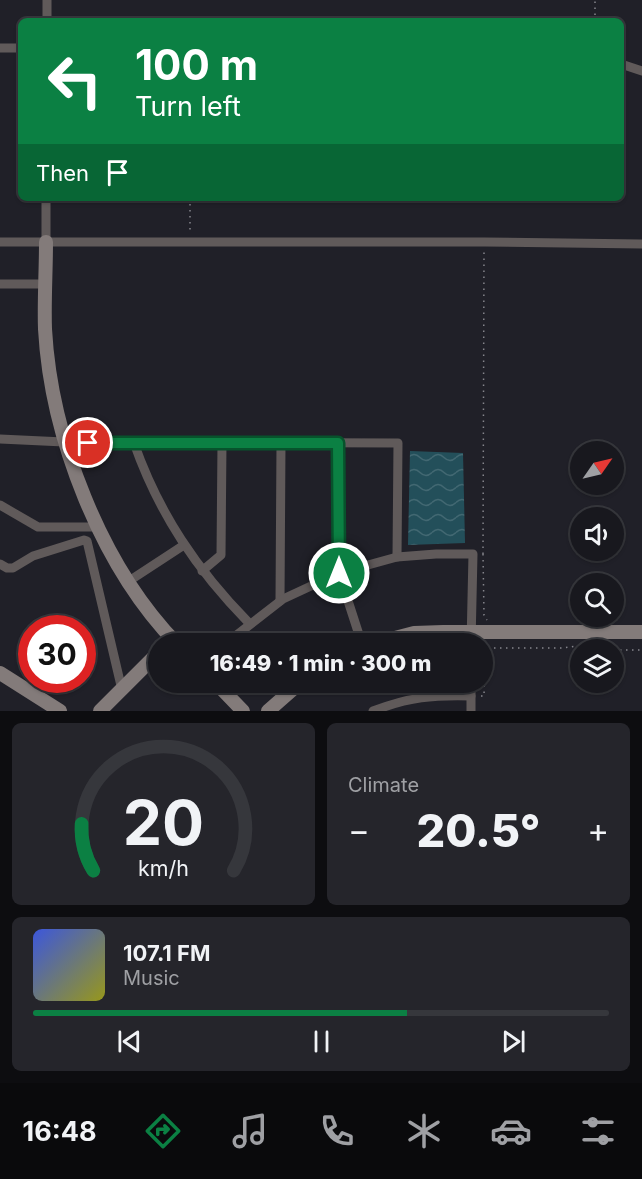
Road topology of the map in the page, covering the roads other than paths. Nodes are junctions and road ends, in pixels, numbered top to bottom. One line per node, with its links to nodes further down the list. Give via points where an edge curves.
1 (47, 0): 2 (street)
2 (47, 18)
3 (0, 48): 4 (street)
4 (18, 48)
5 (624, 65): 6 (street)
6 (642, 71)
7 (46, 201): 9 (street)
8 (0, 242): 9 (street)
9 (46, 242): 10 (street); 14 (street, via 45,330)
10 (642, 244)
11 (0, 284): 12 (street)
12 (38, 284)
13 (0, 439): 14 (street)
14 (64, 442): 15 (street); 20 (street)
15 (134, 443): 16 (street); 22 (street, via 156,498)
16 (222, 443): 17 (street); 25 (street, via 221,555)
17 (281, 443): 18 (street); 28 (street)
18 (338, 443): 23 (street, via 398,443); 26 (street)
19 (0, 505): 20 (street, via 38,526)
20 (90, 527): 21 (street); 27 (street)
21 (84, 540): 24 (street, via 33,556 13,568); 38 (street)
22 (184, 545): 25 (street); 27 (street)
23 (397, 557): 26 (street); 34 (street, via 473,554)
24 (0, 564)
25 (202, 572): 29 (street)
26 (339, 573): 28 (street); 33 (street)
27 (129, 581): 31 (street)
28 (280, 601): 29 (street)
29 (249, 623): 32 (street)
30 (642, 632): 35 (street)
31 (166, 633)
32 (238, 633)
33 (358, 633)
34 (471, 633)
35 (493, 636)
36 (148, 663): 38 (street)
37 (0, 673): 42 (street)
38 (122, 690): 43 (street)
39 (226, 693): 44 (street)
40 (288, 693): 45 (street)
41 (471, 696): 46 (street, via 405,699); 47 (street)
42 (60, 711)
43 (100, 711)
44 (243, 711)
45 (268, 711)
46 (374, 711)
47 (471, 711)

